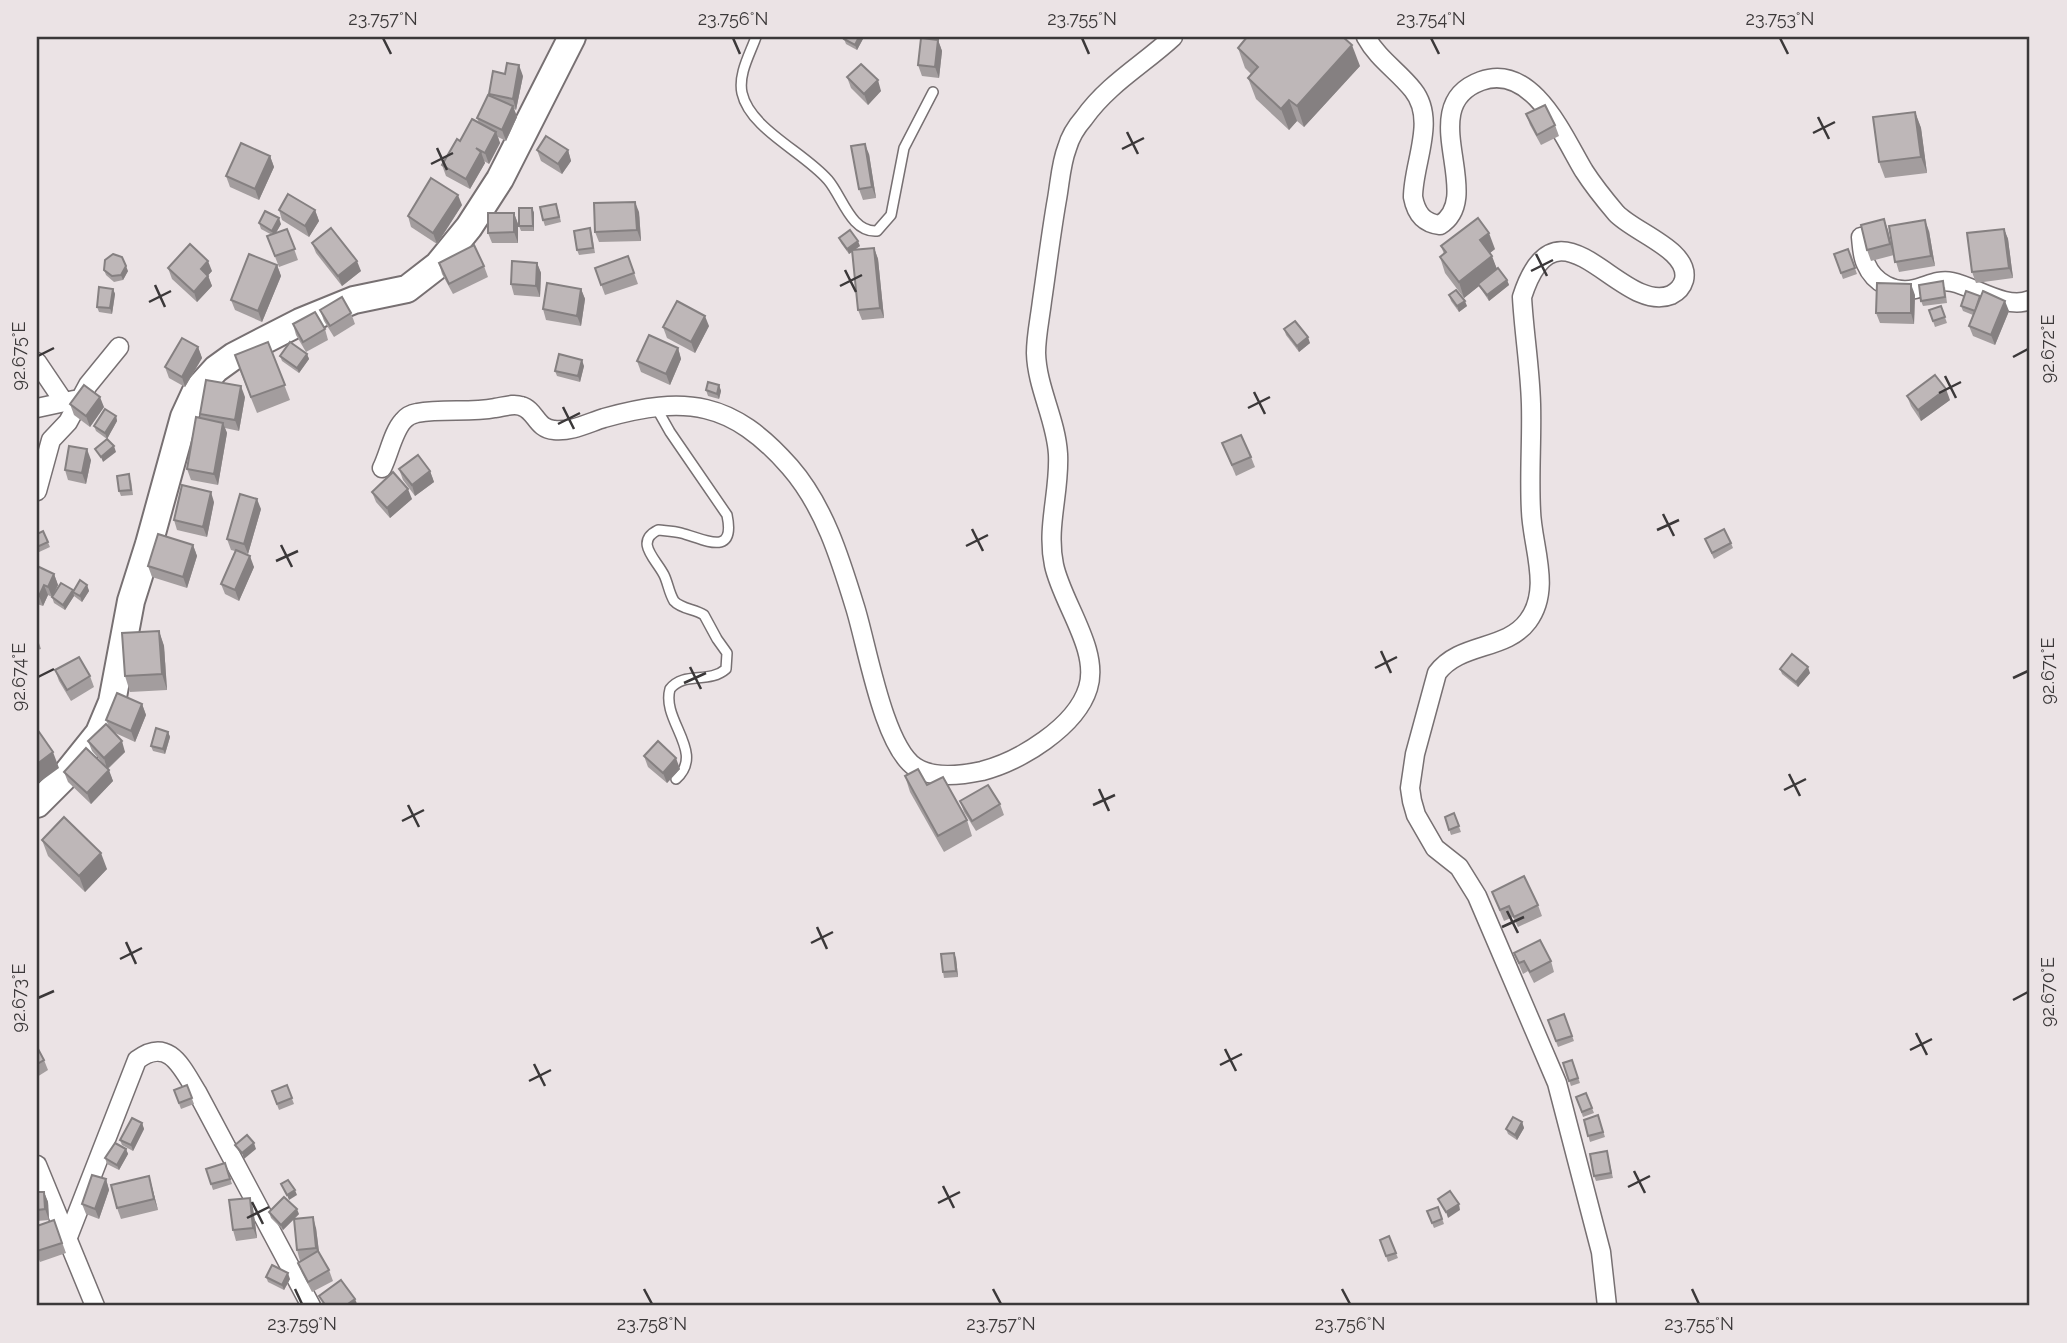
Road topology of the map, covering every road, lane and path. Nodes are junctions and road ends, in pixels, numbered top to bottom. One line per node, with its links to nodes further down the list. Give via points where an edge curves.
1 (572, 37): 16 (street, via 499,178 439,265 407,289 354,300 300,322 234,356 196,390 184,417 131,601 111,702 99,733)
2 (757, 37): 5 (lane, via 741,83 752,113 829,181 852,218 870,232 885,225 891,215 904,148)
3 (1173, 37): 12 (street, via 1104,95 1086,114 1066,149 1036,351 1058,453 1051,524 1055,569 1091,670 1082,703 1038,746 970,773 938,774 912,765 890,731 856,611 816,503 769,445 740,421 707,408 678,405)
4 (1366, 37): 21 (street, via 1419,99 1423,128 1413,197 1426,221 1445,222 1457,199 1450,130 1455,104 1484,79 1509,80 1551,113 1586,175 1616,214 1668,248 1685,271 1680,289 1658,297 1636,290 1576,253 1557,252 1541,261 1526,283 1522,297 1531,403 1537,603 1520,631 1455,656 1437,673 1410,788 1422,827 1435,848 1459,867 1482,905 1557,1083 1601,1252)
5 (933, 92)
6 (1861, 237): 7 (street, via 1866,265 1895,290 1918,289 1942,280 2009,301)
7 (2030, 300)
8 (119, 347): 10 (street)
9 (37, 362): 10 (street)
10 (71, 400): 11 (street); 14 (street, via 68,422 51,440)
11 (37, 408)
12 (657, 409): 13 (street, via 558,431 539,425 521,406 419,412 399,424); 15 (lane, via 727,514 729,527 728,536 716,544 658,530 647,538 648,551 674,600 704,615 727,653 721,674 682,679 670,688 672,720 687,753 687,763)
13 (382, 468)
14 (37, 491)
15 (676, 779)
16 (37, 804)
17 (37, 1165): 18 (street)
18 (68, 1237): 19 (street); 20 (street, via 137,1060 148,1052 161,1051 177,1059 197,1092)
19 (95, 1306)
20 (311, 1306)
21 (1607, 1306)

